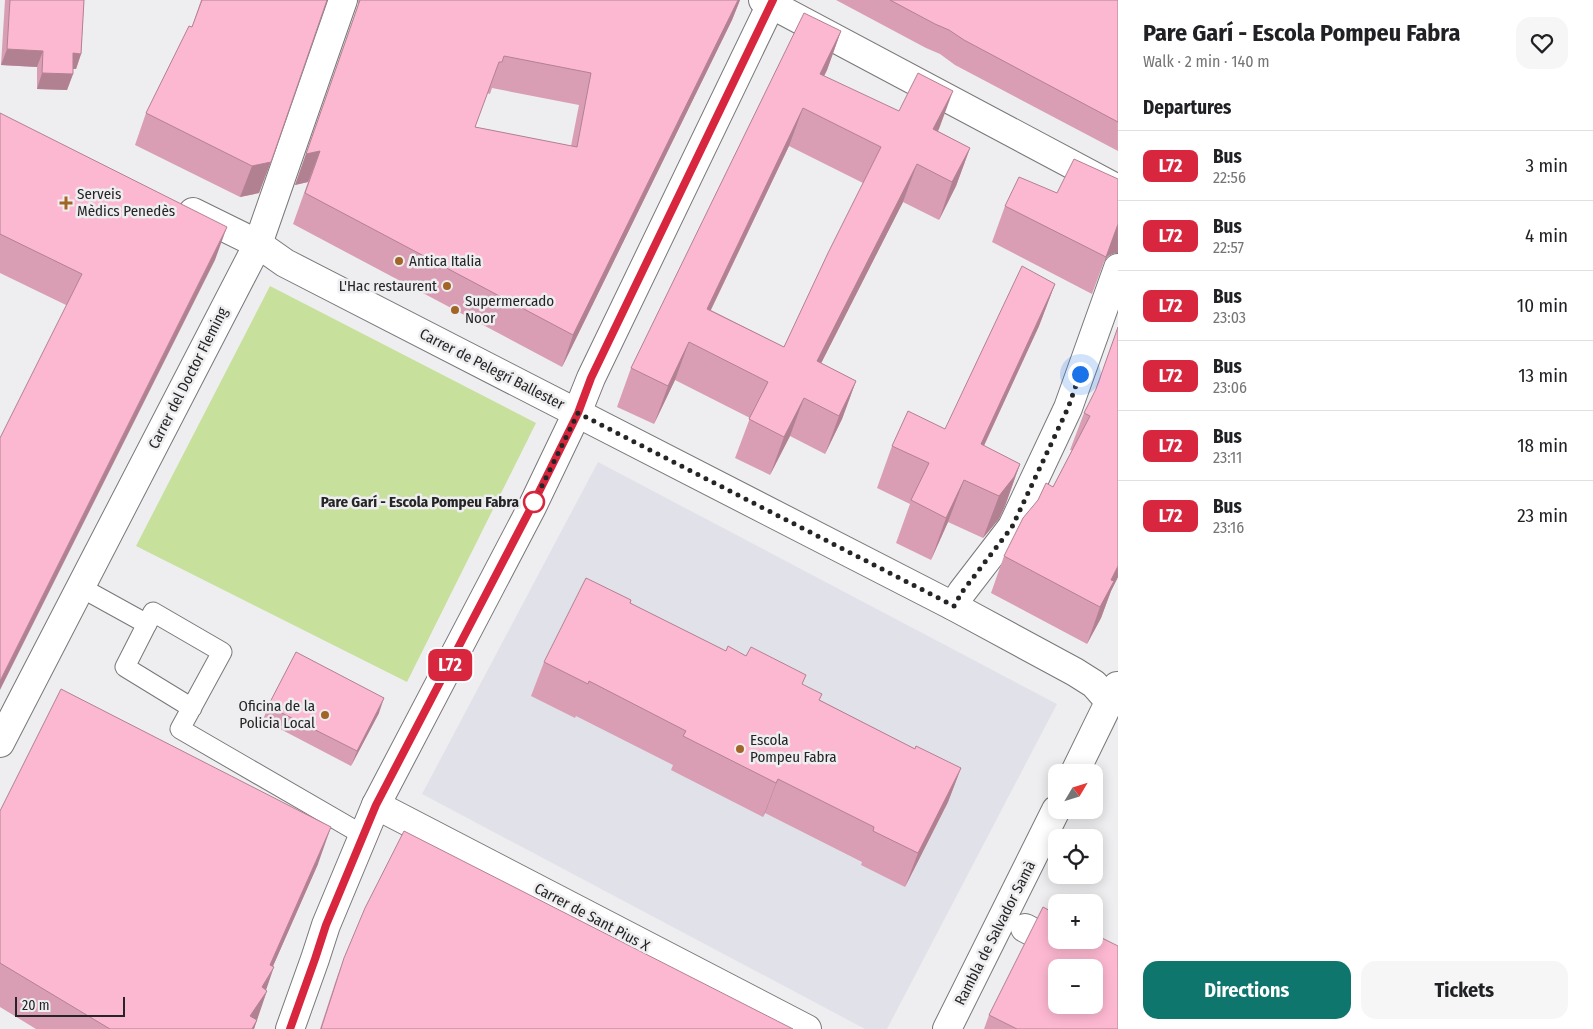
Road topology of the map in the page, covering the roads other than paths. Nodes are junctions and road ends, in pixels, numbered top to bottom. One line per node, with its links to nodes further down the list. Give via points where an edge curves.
1 (343, 0): 5 (street, Carrer del Doctor Fleming)
2 (769, 1): 3 (street); 7 (street, via 591,378)
3 (1118, 189)
4 (167, 200): 5 (street, Carrer de Pelegrí Ballester)
5 (258, 244): 7 (street, Carrer de Pelegrí Ballester, via 286,263); 8 (street, Carrer del Doctor Fleming)
6 (1118, 268): 9 (street, via 1068,408 1012,527)
7 (578, 413): 9 (street, Carrer de Pelegrí Ballester); 15 (street)
8 (80, 587): 10 (lane); 13 (street, Carrer del Doctor Fleming)
9 (954, 606): 11 (street, Carrer de Pelegrí Ballester, via 1094,684)
10 (147, 624): 12 (lane, via 125,667); 12 (lane, via 153,612 222,652)
11 (1113, 703): 14 (street)
12 (192, 708): 17 (lane, via 180,729)
13 (0, 743)
14 (1079, 764)
15 (376, 805): 17 (street); 21 (street, Carrer de Sant Pius X)
16 (1052, 819): 22 (street, Rambla de Salvador Samà)
17 (363, 835): 20 (street, via 326,925)
18 (1025, 928): 19 (street)
19 (1118, 977)
20 (290, 1029)
21 (807, 1029)
22 (947, 1029)

